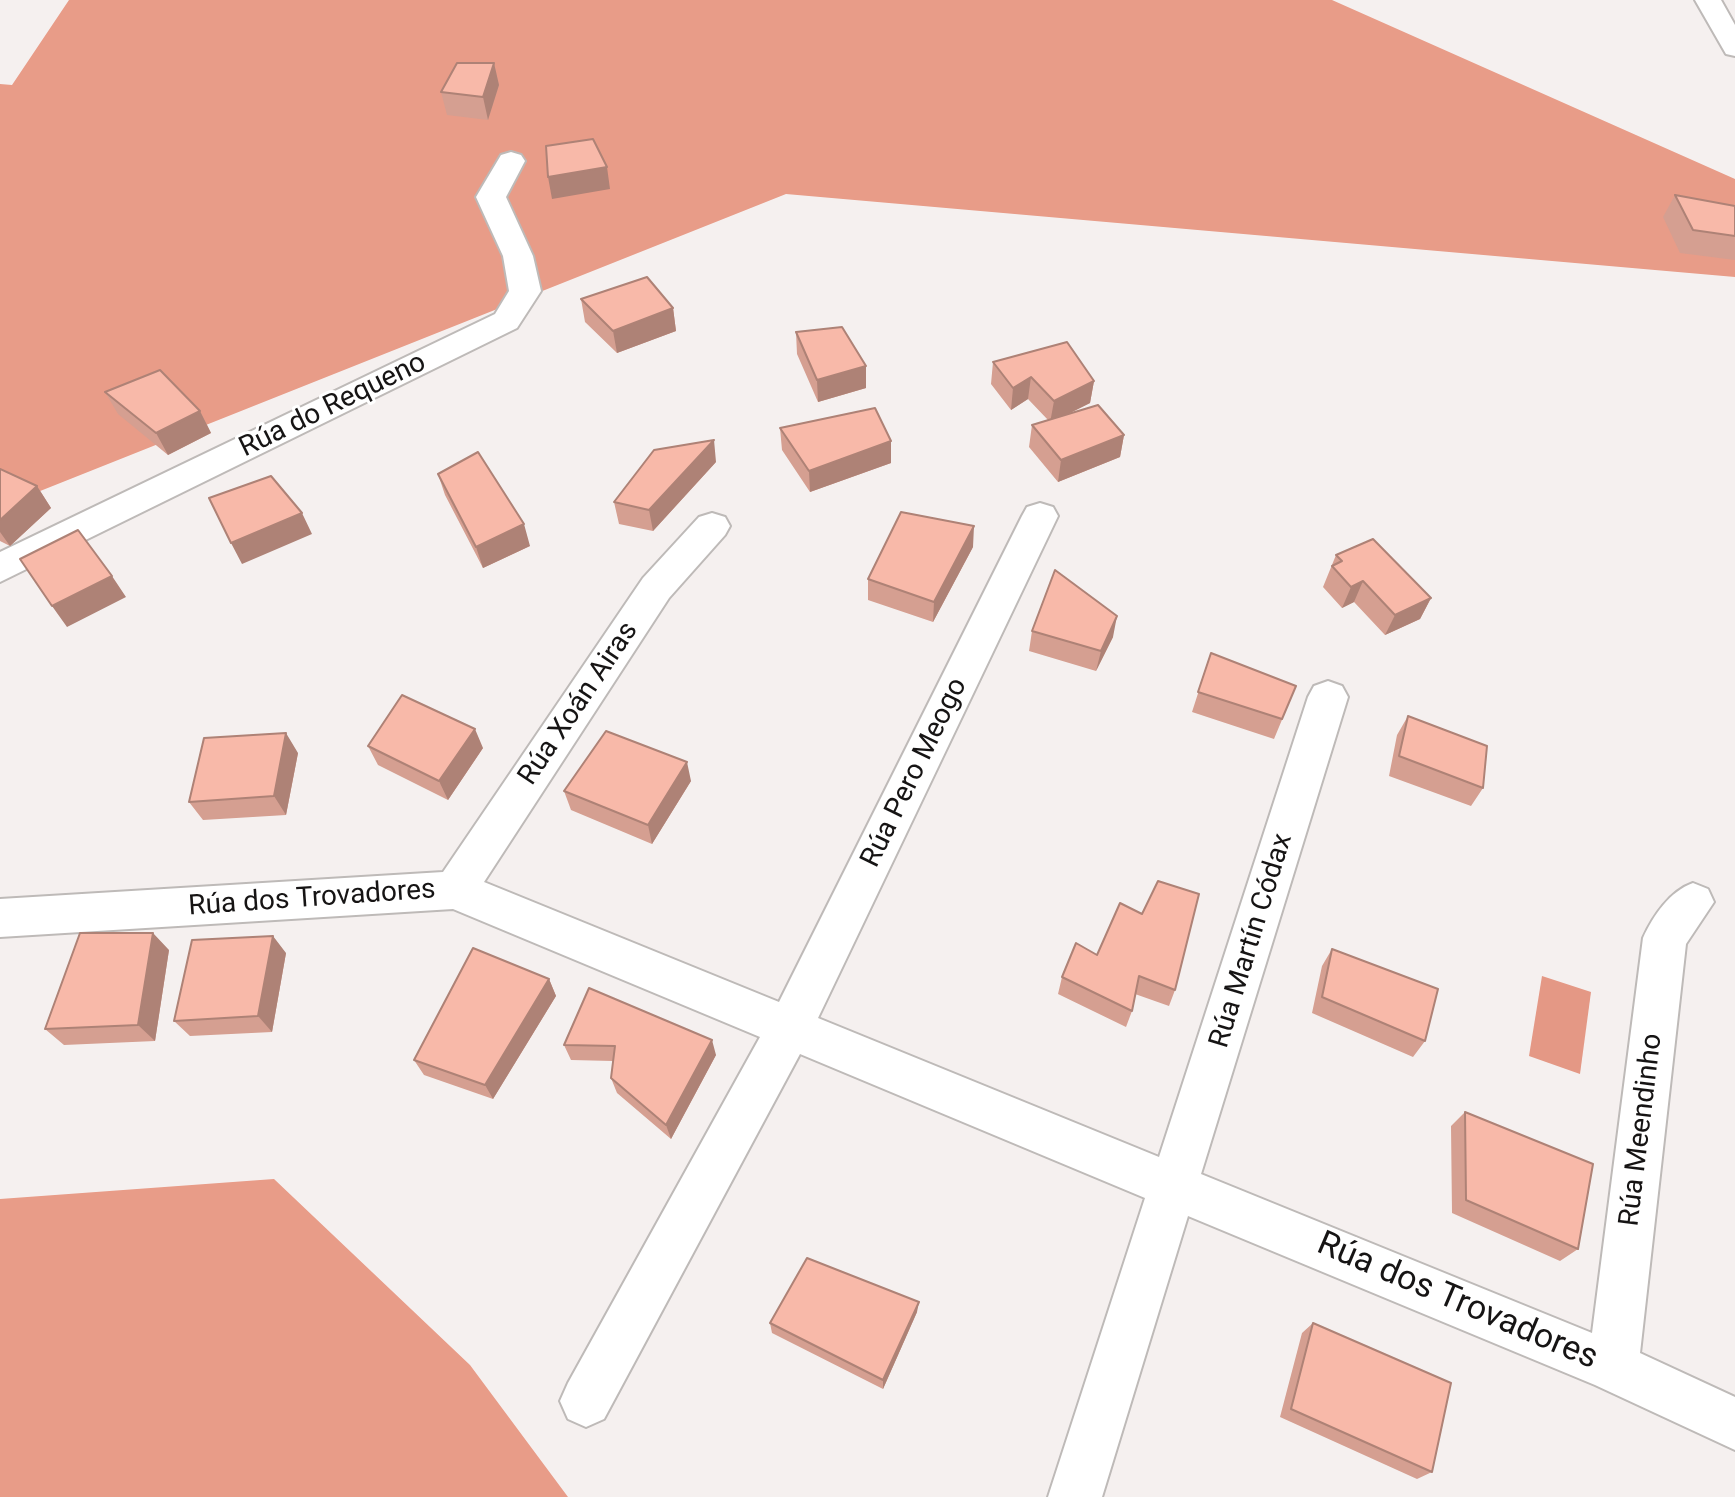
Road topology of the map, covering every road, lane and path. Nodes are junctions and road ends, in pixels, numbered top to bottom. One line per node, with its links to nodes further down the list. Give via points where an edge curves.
1 (1708, 0): 2 (street)
2 (1735, 48)
3 (511, 161): 6 (street, Rúa do Requeno, via 491,197 518,256 525,291 506,321)
4 (1040, 516): 11 (street, Rúa Pero Meogo)
5 (712, 526): 8 (street, Rúa Xoán Airas, via 656,588)
6 (0, 568)
7 (1328, 697): 12 (street, Rúa Martín Códax)
8 (455, 890): 10 (street, Rúa dos Trovadores); 11 (street, Rúa dos Trovadores)
9 (1693, 902): 13 (street, Rúa Meendinho, via 1665,938)
10 (0, 918)
11 (789, 1029): 12 (street, Rúa dos Trovadores); 14 (street)
12 (1176, 1185): 13 (street, Rúa dos Trovadores); 16 (street)
13 (1613, 1367): 15 (street, Rúa dos Trovadores)
14 (586, 1401)
15 (1735, 1424)
16 (1075, 1497)

